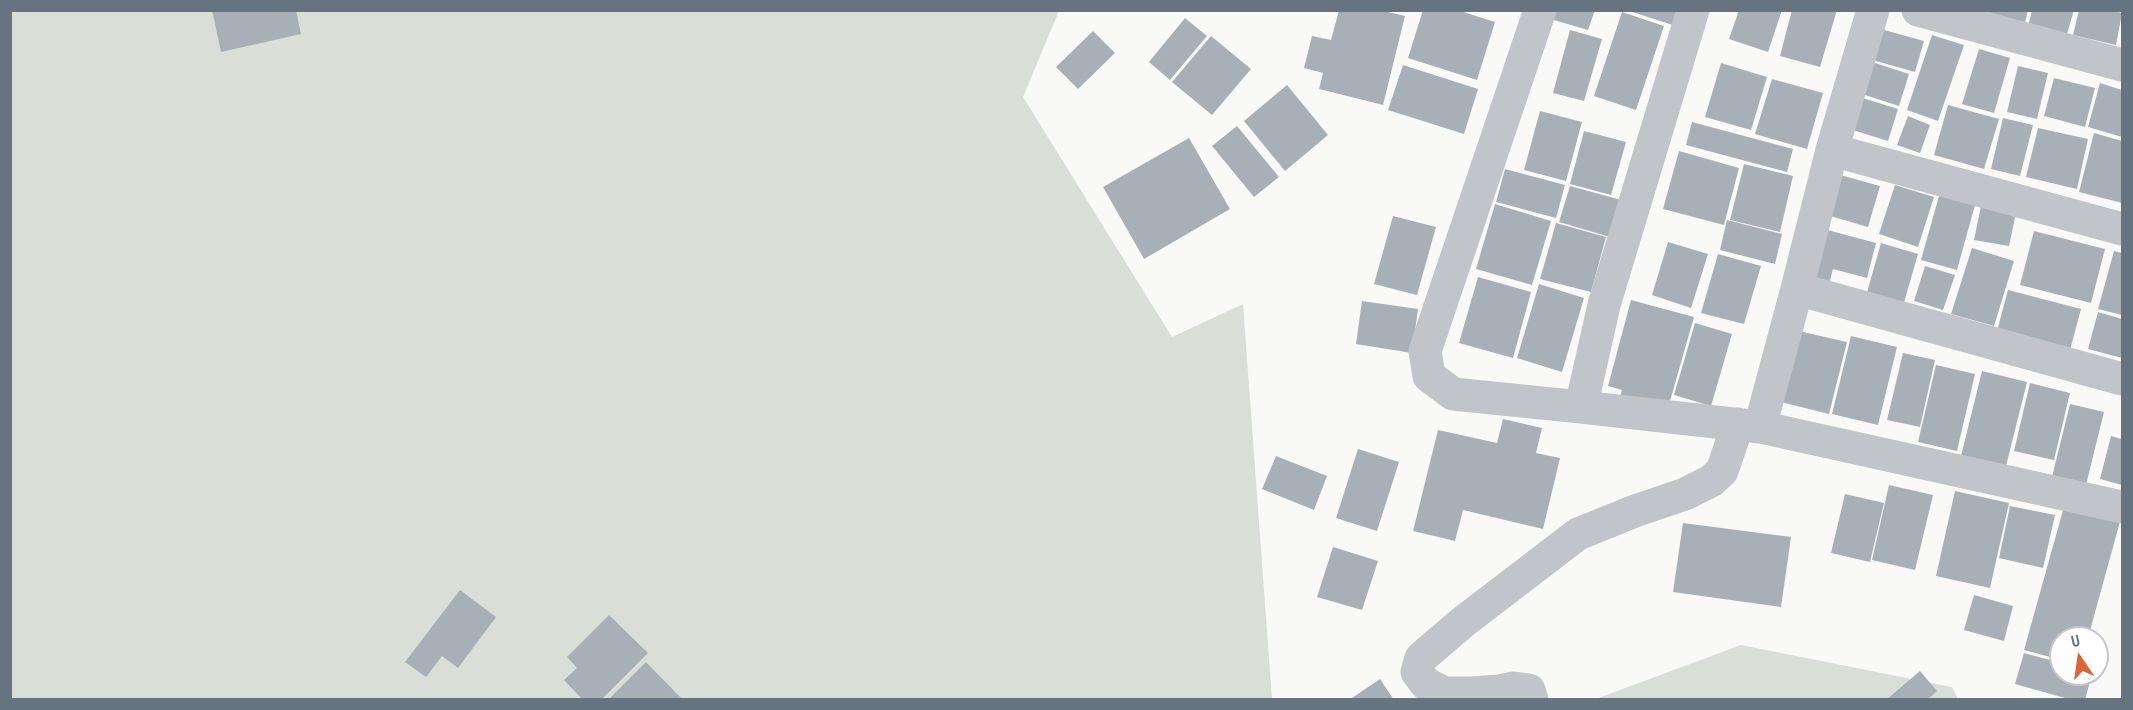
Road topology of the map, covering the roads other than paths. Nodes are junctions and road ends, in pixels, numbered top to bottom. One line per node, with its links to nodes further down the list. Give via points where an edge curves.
1 (1540, 10): 10 (street, via 1425,351 1429,376 1454,394)
2 (1693, 10): 10 (street, via 1604,305)
3 (1873, 10): 6 (street)
4 (1918, 10): 5 (street)
5 (2122, 65)
6 (1832, 150): 7 (street); 8 (street)
7 (2122, 229)
8 (1797, 289): 9 (street); 11 (street)
9 (2122, 379)
10 (1581, 407): 11 (street)
11 (1749, 426): 12 (street); 13 (street, via 1711,482 1578,534 1421,658 1417,672 1426,684 1445,693 1514,688 1529,690)
12 (2122, 507)
13 (1532, 699)

